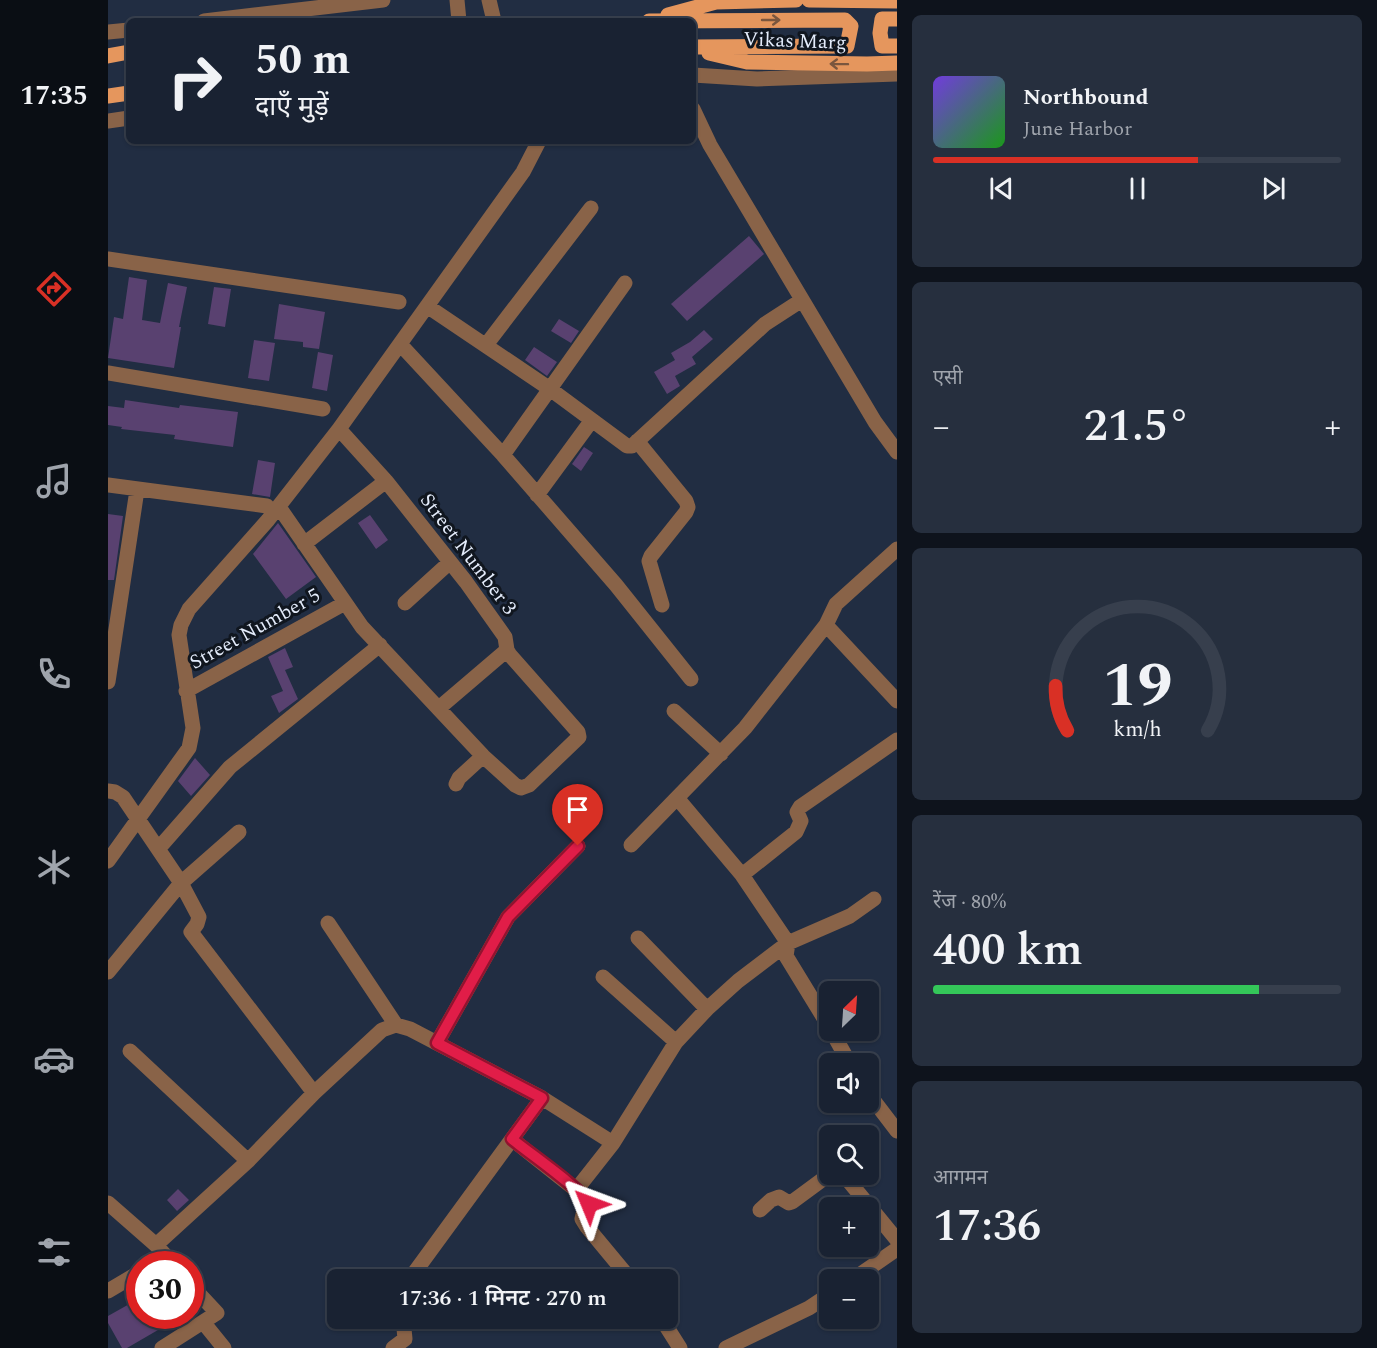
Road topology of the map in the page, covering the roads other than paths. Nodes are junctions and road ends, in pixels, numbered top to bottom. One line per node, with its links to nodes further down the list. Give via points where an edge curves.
1 (377, 0): 2 (street); 8 (street)
2 (383, 0)
3 (457, 0): 10 (street)
4 (489, 0): 11 (street)
5 (796, 0): 12 (main road, Vikas Marg, via 716,2)
6 (809, 0): 7 (main road)
7 (897, 1)
8 (344, 2): 9 (street)
9 (226, 18)
10 (459, 18)
11 (493, 18)
12 (660, 18)
13 (897, 19): 17 (main road, via 882,19 880,33 882,46)
14 (696, 21): 18 (main road, one-way to 18, via 846,20 851,26 847,46)
15 (126, 30): 16 (street)
16 (108, 32)
17 (897, 46)
18 (696, 49)
19 (696, 50): 22 (main road, Vikas Marg, one-way to 19, via 747,62)
20 (126, 53): 21 (main road)
21 (108, 56)
22 (897, 63)
23 (897, 74): 24 (street, via 757,79)
24 (696, 75)
25 (126, 93): 26 (main road)
26 (108, 96)
27 (696, 115): 34 (street)
28 (126, 118): 29 (street)
29 (108, 121)
30 (537, 144): 36 (street, via 523,172)
31 (591, 208): 38 (street)
32 (108, 259): 35 (street)
33 (625, 283): 40 (street)
34 (802, 300): 44 (street, via 765,324); 45 (street)
35 (399, 302)
36 (428, 306): 37 (street); 38 (street)
37 (400, 344): 43 (street); 46 (street)
38 (486, 345): 40 (street)
39 (108, 373): 41 (street)
40 (550, 389): 42 (street); 46 (street)
41 (323, 410)
42 (592, 420): 44 (street, via 627,446); 50 (street)
43 (339, 429): 47 (street, Street Number 3); 51 (street)
44 (637, 441): 57 (street, via 688,507 649,561)
45 (897, 452)
46 (502, 455): 50 (street)
47 (386, 481): 52 (street); 54 (street, Street Number 3)
48 (108, 485): 49 (street)
49 (137, 489): 51 (street); 62 (street)
50 (537, 495): 61 (street)
51 (273, 507): 52 (street); 63 (street, via 189,609 181,625)
52 (304, 544): 55 (street)
53 (897, 549): 58 (street, via 836,604)
54 (449, 563): 56 (street); 60 (street, Street Number 3, via 505,637)
55 (345, 603): 59 (street); 63 (street, Street Number 5)
56 (405, 603)
57 (662, 605)
58 (826, 626): 64 (street); 68 (street)
59 (380, 645): 65 (street); 77 (street, via 230,767)
60 (507, 650): 65 (street); 69 (street, Street Number 3, via 579,737 529,785 521,788)
61 (692, 679)
62 (108, 682)
63 (186, 691): 73 (street, via 193,728 189,748)
64 (897, 700)
65 (439, 708): 69 (street)
66 (674, 711): 68 (street)
67 (897, 740): 79 (street, via 801,807 796,832)
68 (721, 754): 72 (street)
69 (483, 756): 70 (street)
70 (456, 784)
71 (108, 791): 73 (street, via 123,797)
72 (678, 799): 76 (street); 79 (street)
73 (138, 817): 77 (street); 78 (street)
74 (239, 832): 80 (street)
75 (578, 846): 91 (street, via 508,917)
76 (631, 846)
77 (159, 848): 80 (street)
78 (108, 861)
79 (742, 875): 84 (street)
80 (181, 883): 85 (street); 93 (street, via 200,917 190,932)
81 (874, 899): 84 (street, via 850,916)
82 (328, 923): 89 (street)
83 (638, 938): 87 (street)
84 (789, 943): 87 (street); 88 (street, via 786,956)
85 (108, 972)
86 (603, 977): 90 (street)
87 (707, 1009): 90 (street)
88 (819, 1011)
89 (396, 1025): 91 (street); 93 (street, via 382,1030)
90 (676, 1042): 98 (street)
91 (437, 1043): 94 (street)
92 (130, 1051): 99 (street)
93 (314, 1093): 99 (street)
94 (542, 1098): 97 (street); 98 (street)
95 (879, 1107): 96 (street)
96 (897, 1131)
97 (512, 1139): 102 (street); 109 (street)
98 (613, 1143): 102 (street)
99 (249, 1161): 108 (street)
100 (819, 1182): 104 (street, via 792,1202 779,1197)
101 (852, 1185): 105 (street)
102 (576, 1190): 110 (street, via 589,1204 582,1219)
103 (108, 1203): 107 (street)
104 (760, 1210)
105 (897, 1240)
106 (897, 1249): 111 (street)
107 (161, 1251)
108 (169, 1251)
109 (418, 1269)
110 (622, 1269)
111 (868, 1269)
112 (126, 1281): 113 (street)
113 (108, 1292)
114 (204, 1299): 116 (street, via 217,1313)
115 (819, 1301): 125 (street)
116 (204, 1321)
117 (204, 1323): 122 (street)
118 (192, 1329): 121 (street)
119 (404, 1329): 123 (street, via 405,1340)
120 (668, 1329): 124 (street)
121 (162, 1348)
122 (224, 1348)
123 (393, 1348)
124 (680, 1348)
125 (726, 1348)

